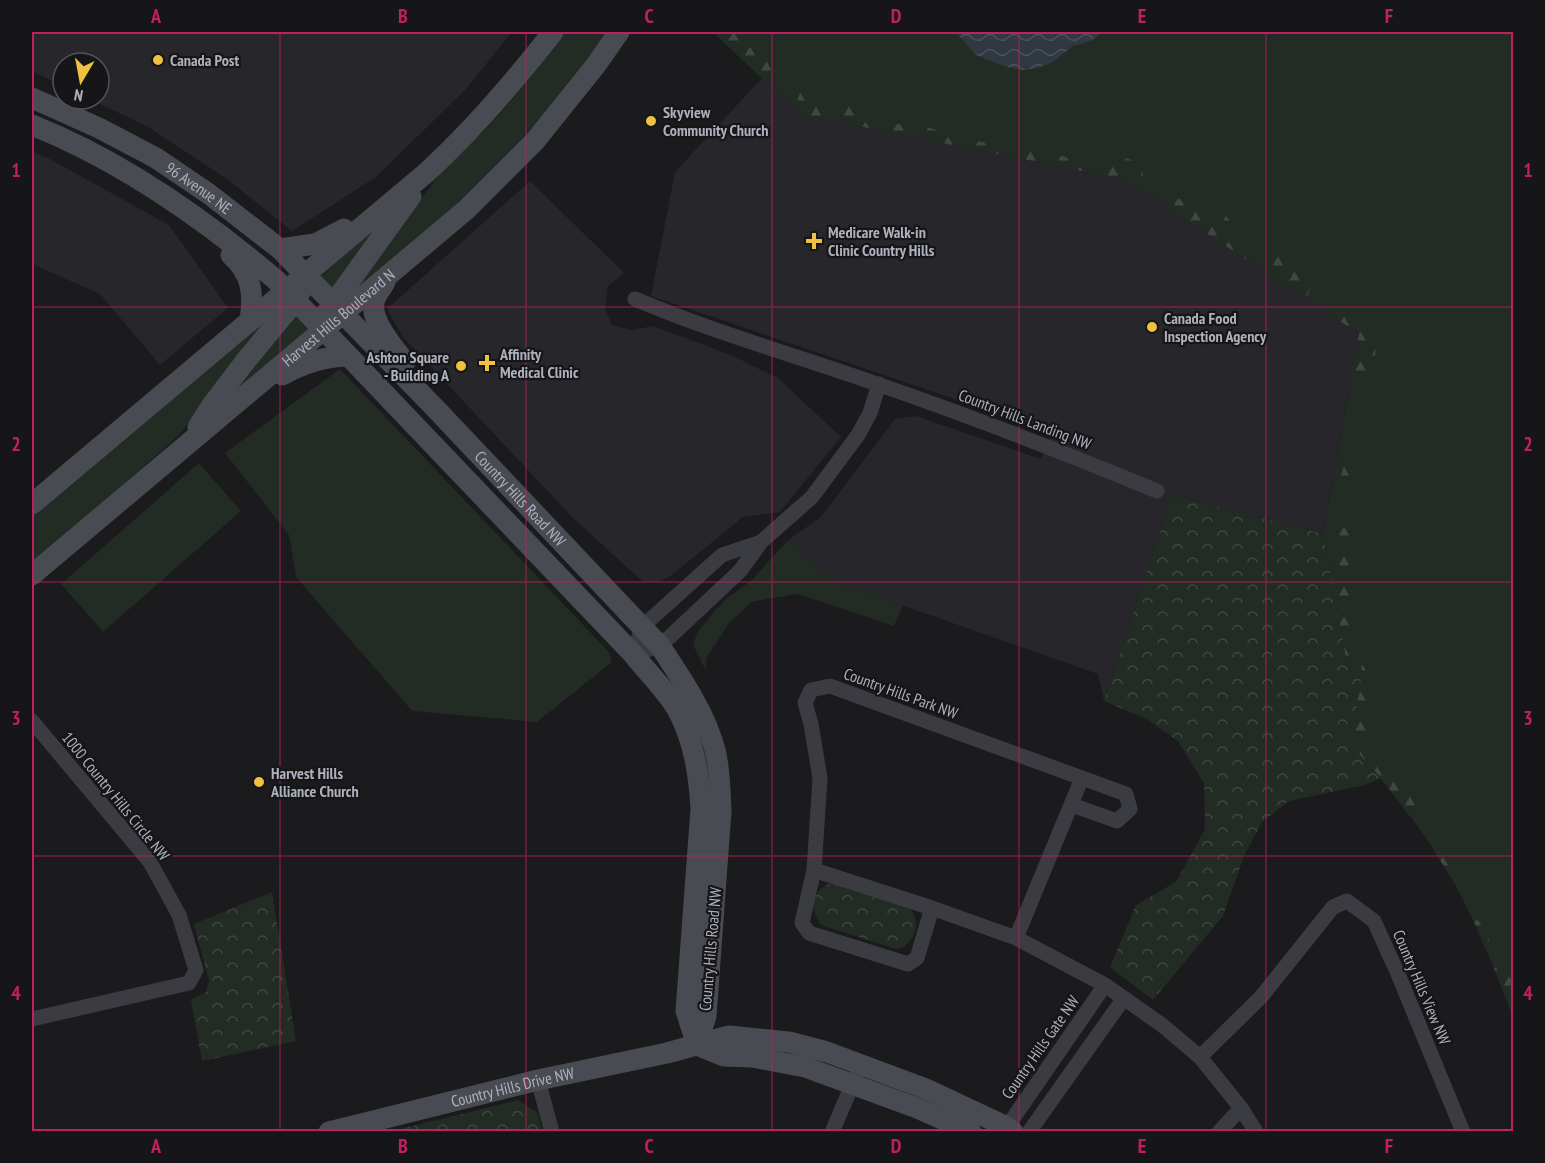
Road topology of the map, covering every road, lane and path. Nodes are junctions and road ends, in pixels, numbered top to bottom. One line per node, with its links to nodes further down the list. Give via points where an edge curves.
1 (553, 32): 5 (main road, via 482,117)
2 (619, 32): 10 (main road, Harvest Hills Boulevard N, via 535,141 467,210)
3 (32, 98): 8 (main road, 96 Avenue NE, via 156,158)
4 (32, 125): 7 (main road, 96 Avenue NE, via 121,168)
5 (435, 164): 6 (main road); 13 (main road)
6 (392, 201): 8 (main road, via 315,244); 9 (main road)
7 (186, 210): 11 (main road, 96 Avenue NE, via 244,254); 14 (main road, via 198,227 239,261 253,293)
8 (280, 249): 9 (main road, 96 Avenue NE)
9 (305, 274): 11 (main road, via 302,288); 13 (main road, 96 Avenue NE)
10 (389, 275): 13 (main road, Harvest Hills Boulevard N); 19 (main road, via 374,301 382,333 427,390)
11 (290, 296): 14 (main road); 15 (main road, 96 Avenue NE); 20 (main road)
12 (635, 299): 17 (street, Country Hills Landing NW, via 690,322)
13 (337, 309): 15 (main road, via 324,317); 19 (main road, Country Hills Road NW)
14 (250, 320): 22 (main road)
15 (322, 330): 16 (main road, Country Hills Road NW); 18 (main road, Harvest Hills Boulevard N)
16 (348, 356): 18 (main road, via 308,362); 27 (main road, Country Hills Road NW)
17 (879, 384): 21 (street, Country Hills Landing NW); 23 (street, via 870,412 841,461 812,497)
18 (242, 398): 20 (main road, Harvest Hills Boulevard N)
19 (434, 407): 25 (main road, Country Hills Road NW)
20 (189, 443): 24 (main road, Harvest Hills Boulevard N)
21 (1156, 491)
22 (32, 504)
23 (761, 542): 25 (street, via 722,555); 26 (street, via 740,571)
24 (32, 575)
25 (642, 627): 26 (main road, Country Hills Road NW); 27 (street)
26 (660, 646): 27 (street); 36 (main road, Country Hills Road NW, via 701,715 715,750 720,784 706,1016)
27 (633, 654): 36 (main road, Country Hills Road NW, via 676,708 694,752 701,809 686,1011)
28 (32, 721): 35 (street, 1000 Country Hills Circle NW, via 150,862 179,915 196,970 189,984)
29 (1082, 778): 30 (street); 30 (street, Country Hills Park NW, via 1126,794 1130,809 1117,820); 31 (street, Country Hills Park NW, via 830,686 811,690 805,703 820,778)
30 (1072, 804): 33 (street)
31 (814, 870): 32 (street); 32 (street, Country Hills Park NW, via 802,923 809,933 908,964 917,958)
32 (932, 908): 33 (street)
33 (1016, 938): 34 (street)
34 (1115, 991): 37 (street); 41 (street, Country Hills Gate NW); 46 (street)
35 (33, 1015)
36 (697, 1045): 38 (main road, via 724,1056); 39 (main road, Country Hills Drive NW)
37 (1200, 1057): 40 (street); 49 (street, Country Hills View NW, via 1261,997 1333,907 1347,901 1374,921)
38 (857, 1074): 41 (main road, via 926,1089); 44 (street); 45 (main road, via 918,1108)
39 (538, 1080): 42 (main road, Country Hills Drive NW); 43 (street)
40 (1241, 1108): 47 (street); 48 (street)
41 (1009, 1130)
42 (329, 1131)
43 (552, 1131)
44 (832, 1131)
45 (971, 1131)
46 (1029, 1131)
47 (1219, 1131)
48 (1256, 1131)
49 (1463, 1131)

